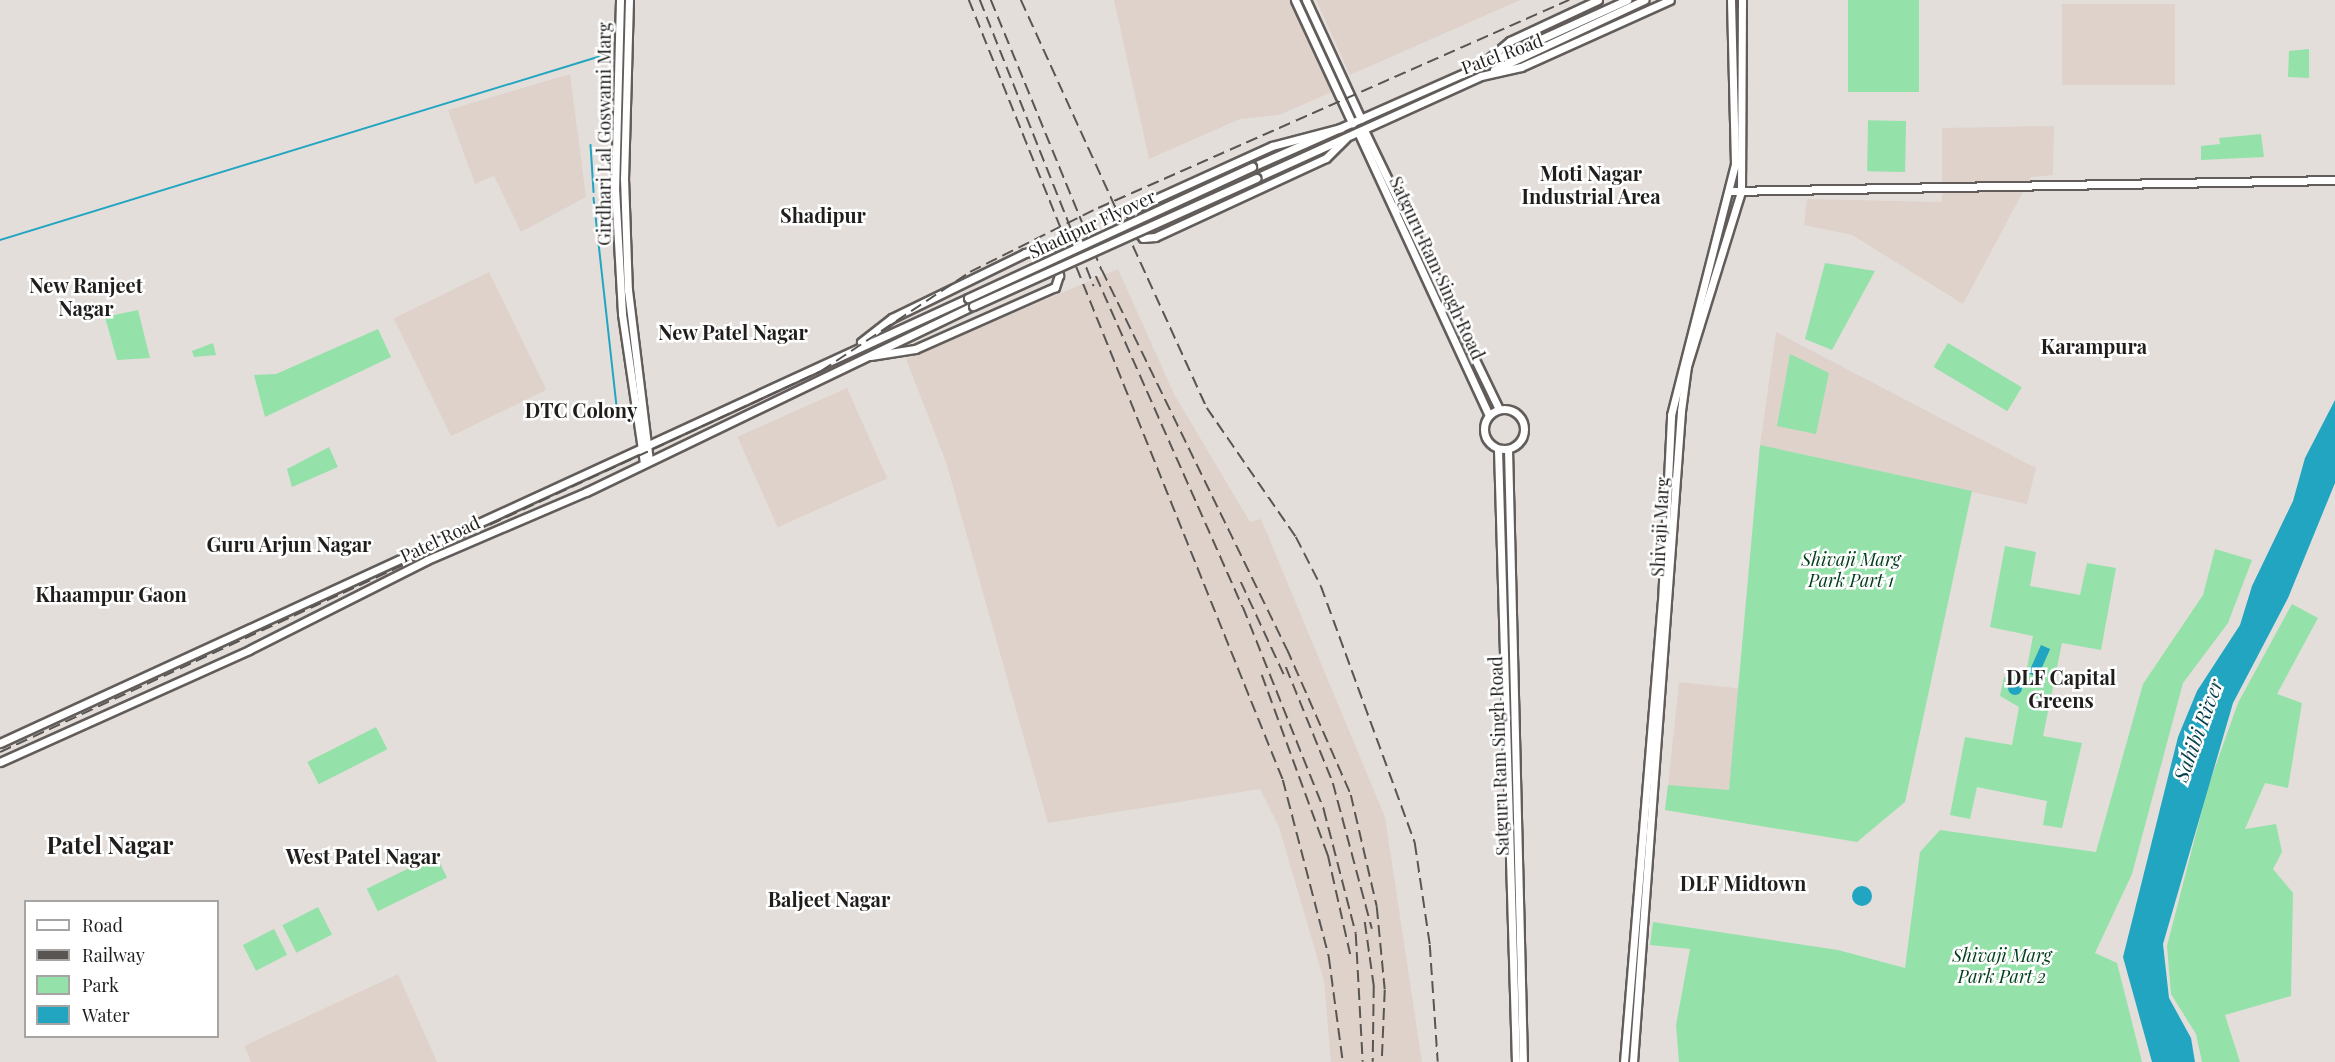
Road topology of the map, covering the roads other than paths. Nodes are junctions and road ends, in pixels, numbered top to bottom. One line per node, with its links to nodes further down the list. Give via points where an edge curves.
1 (620, 0): 30 (main road, Girdhari Lal Goswami Marg, via 615,188 622,315)
2 (629, 0): 29 (main road, Girdhari Lal Goswami Marg, via 624,178 628,284)
3 (1295, 0): 17 (main road)
4 (1305, 0): 16 (main road)
5 (1598, 0): 14 (main road, Patel Road, via 1510,41)
6 (1627, 0): 12 (main road)
7 (1644, 0): 12 (main road)
8 (1670, 0): 15 (main road, Patel Road, via 1521,67)
9 (1726, 0): 13 (main road)
10 (1731, 0): 13 (main road, Shivaji Marg)
11 (1742, 0): 23 (main road, Shivaji Marg)
12 (1614, 10): 14 (main road); 15 (main road)
13 (1731, 10): 22 (main road, Shivaji Marg, via 1735,164)
14 (1480, 66): 16 (main road, Patel Road)
15 (1480, 76): 19 (main road, Patel Road)
16 (1361, 119): 17 (main road, Patel Road)
17 (1352, 123): 18 (main road, Patel Road)
18 (1341, 128): 20 (main road, via 1272,146 1140,206 1131,213 1134,228 1143,238 1155,237 1326,158); 25 (main road, Shadipur Flyover, bridge)
19 (1361, 131): 20 (main road, Patel Road); 27 (main road, Satguru Ram Singh Road); 28 (main road, Satguru Ram Singh Road)
20 (1346, 138): 24 (main road, Shadipur Flyover, bridge)
21 (2335, 180): 23 (main road)
22 (1729, 191): 23 (main road); 38 (main road, Shivaji Marg, via 1671,415 1662,602)
23 (1741, 192): 39 (main road, Shivaji Marg, via 1687,366 1681,411)
24 (893, 343): 26 (main road, Patel Road)
25 (854, 347): 26 (main road, via 892,318 1025,253 1042,249 1051,255 1059,275 1054,287 915,349); 29 (main road, Patel Road)
26 (862, 358): 33 (main road, Patel Road)
27 (1499, 409): 28 (main road); 32 (main road, via 1522,420 1523,436)
28 (1489, 415): 31 (main road, via 1485,437)
29 (646, 444): 30 (main road, Patel Road); 33 (main road, Girdhari Lal Goswami Marg)
30 (639, 448): 33 (main road, Girdhari Lal Goswami Marg); 34 (main road, Patel Road)
31 (1498, 449): 32 (main road); 36 (main road, Satguru Ram Singh Road)
32 (1508, 449): 37 (main road, Satguru Ram Singh Road)
33 (646, 462): 35 (main road, Patel Road)
34 (0, 743)
35 (0, 762)
36 (1516, 1062)
37 (1523, 1062)
38 (1624, 1062)
39 (1633, 1062)

